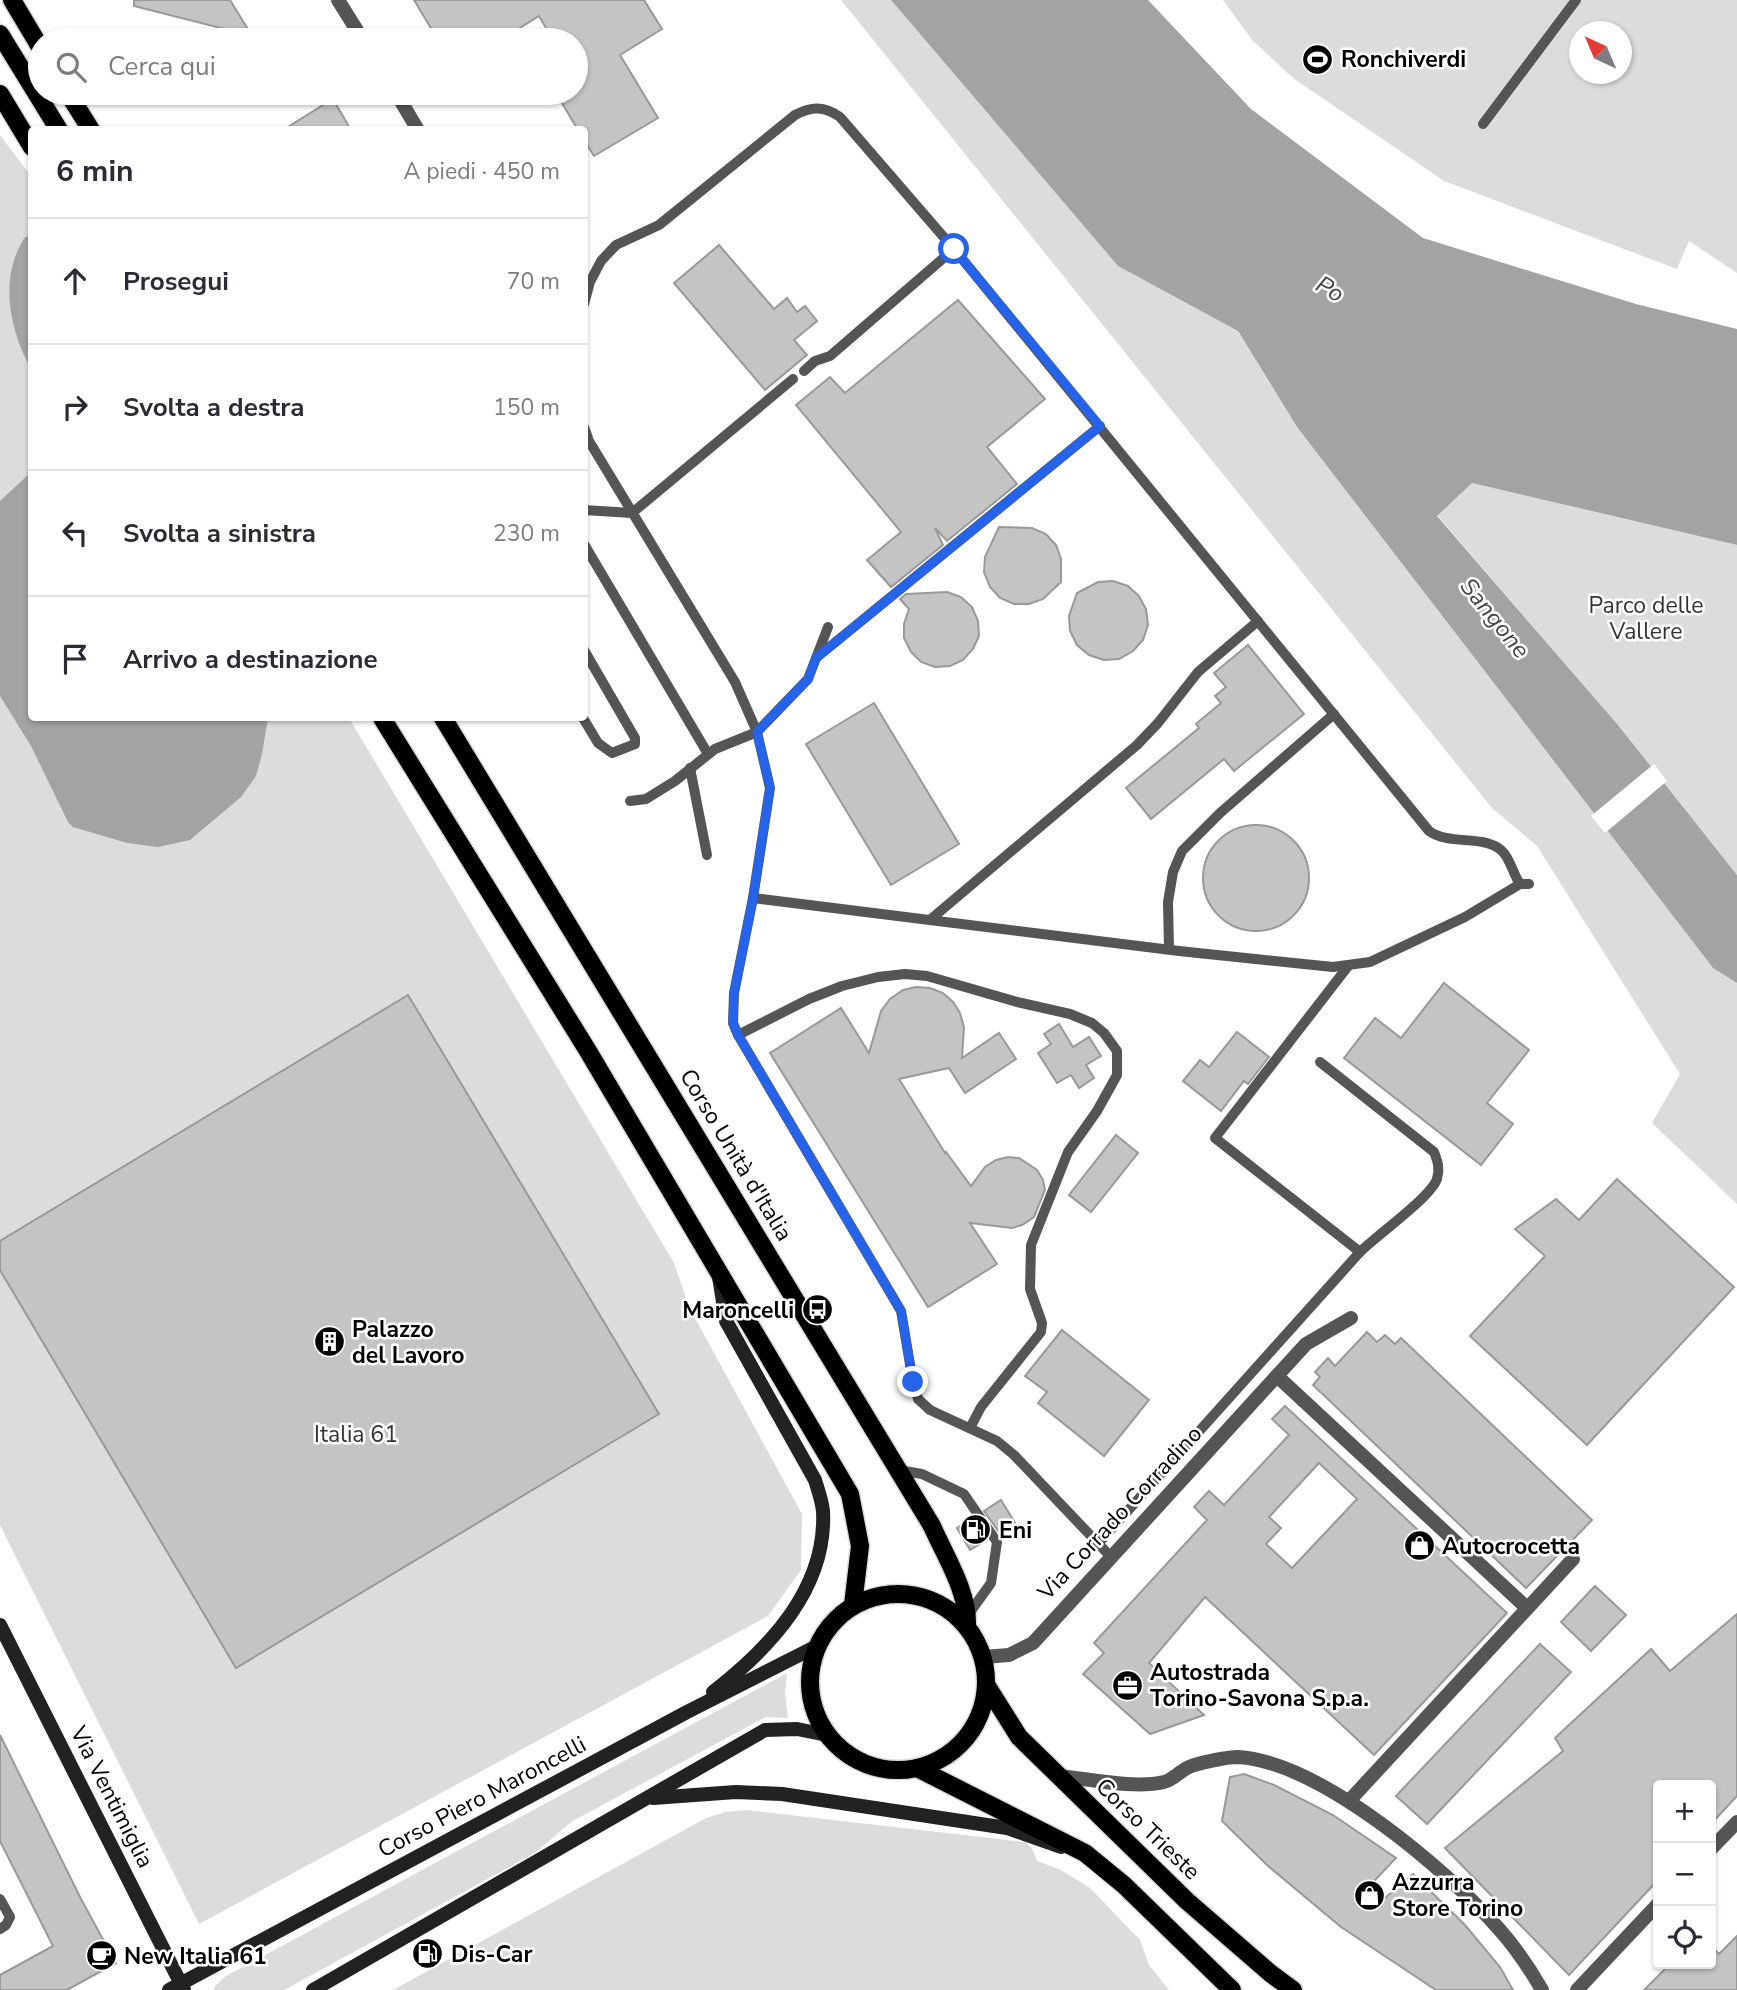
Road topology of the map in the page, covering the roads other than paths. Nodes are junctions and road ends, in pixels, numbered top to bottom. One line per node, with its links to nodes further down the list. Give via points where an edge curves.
1 (12, 0): 4 (main road)
2 (338, 0): 5 (street)
3 (1576, 0): 13 (lane)
4 (29, 28)
5 (356, 28)
6 (0, 34): 7 (main road)
7 (28, 80)
8 (0, 94): 17 (main road)
9 (44, 105): 14 (main road)
10 (75, 105): 15 (main road)
11 (403, 105): 16 (street)
12 (0, 113): 18 (main road)
13 (1483, 124)
14 (57, 126)
15 (89, 126)
16 (416, 126)
17 (28, 140)
18 (28, 151)
19 (954, 249): 20 (lane, via 840,117 818,107 795,115 659,225 616,245 601,261); 21 (lane, via 830,356); 23 (lane)
20 (588, 289)
21 (804, 371)
22 (793, 379): 26 (lane)
23 (1100, 426): 28 (lane); 31 (lane)
24 (588, 438): 26 (lane)
25 (588, 510): 26 (lane)
26 (632, 513): 36 (lane, via 735,682)
27 (588, 551): 37 (lane)
28 (1258, 621): 32 (lane); 42 (lane, via 1207,663 1137,745)
29 (828, 627): 31 (lane)
30 (588, 657): 35 (lane, via 635,744 612,753 598,743)
31 (816, 658): 36 (lane, via 808,679)
32 (1334, 714): 43 (lane, via 1182,851 1168,902); 44 (lane, via 1429,831 1440,838 1499,848 1525,884 1394,951)
33 (384, 721): 48 (main road)
34 (445, 721): 52 (main road, Corso Unità d'Italia)
35 (585, 721)
36 (757, 732): 37 (lane); 41 (lane, via 770,788)
37 (708, 754): 38 (lane)
38 (690, 768): 39 (lane, via 646,799); 40 (lane)
39 (630, 801)
40 (707, 855)
41 (753, 898): 42 (lane); 45 (lane, via 734,993 733,1023)
42 (931, 919): 43 (lane)
43 (1169, 949): 44 (lane)
44 (1349, 965): 47 (lane, via 1215,1138)
45 (738, 1035): 51 (lane, via 901,1311 918,1399 930,1410); 51 (lane, via 842,986 905,974 1070,1014 1092,1023 1116,1051 1117,1075 1068,1152 1031,1245 1030,1289 1041,1332 981,1407)
46 (1320, 1062): 47 (lane, via 1434,1152 1439,1166 1436,1181 1424,1196)
47 (1360, 1252): 53 (lane)
48 (718, 1271): 56 (main road, via 850,1494 860,1546); 63 (main road, via 726,1321 815,1480 823,1509 821,1550 808,1587 778,1631 744,1669)
49 (1351, 1318): 50 (street, Via Corrado Corradino, via 1306,1344)
50 (1277, 1376): 54 (street, Via Corrado Corradino); 57 (street)
51 (970, 1429): 53 (lane, via 998,1441 1014,1455)
52 (898, 1470): 58 (main road, Corso Unità d'Italia, via 932,1526 962,1593); 58 (lane, via 922,1474 964,1494 997,1542 991,1583)
53 (1098, 1544): 54 (lane)
54 (1111, 1558): 61 (street, Via Corrado Corradino, via 1032,1643 1009,1655)
55 (1573, 1559): 57 (street)
56 (853, 1605): 58 (main road, via 874,1596 912,1594 933,1600); 60 (main road, via 830,1625)
57 (1527, 1608): 68 (street)
58 (967, 1620): 61 (main road)
59 (0, 1625): 75 (main road, Via Ventimiglia)
60 (817, 1646): 63 (main road, Corso Piero Maroncelli); 64 (main road, via 810,1678 813,1707)
61 (984, 1657): 62 (main road)
62 (987, 1686): 65 (main road, via 984,1706 965,1739 953,1752); 66 (main road, Corso Trieste, via 1019,1737)
63 (687, 1712): 75 (main road, Corso Piero Maroncelli)
64 (827, 1735): 65 (main road, via 864,1763 886,1769); 67 (main road, via 797,1729 765,1730)
65 (918, 1768): 71 (main road)
66 (1059, 1776): 68 (street, via 1136,1784 1166,1782 1188,1767 1236,1757 1265,1761); 78 (main road, Corso Trieste, via 1188,1902)
67 (648, 1798): 71 (main road, via 782,1794 1007,1828); 76 (main road)
68 (1349, 1801): 79 (street, via 1466,1895 1501,1931)
69 (1737, 1822): 70 (street)
70 (1716, 1844)
71 (1085, 1853): 77 (main road, via 1125,1885)
72 (0, 1899): 74 (lane, via 10,1917)
73 (1656, 1906): 80 (street)
74 (0, 1929)
75 (178, 1988)
76 (313, 1990)
77 (1232, 1990)
78 (1293, 1990)
79 (1542, 1990)
80 (1577, 1990)

